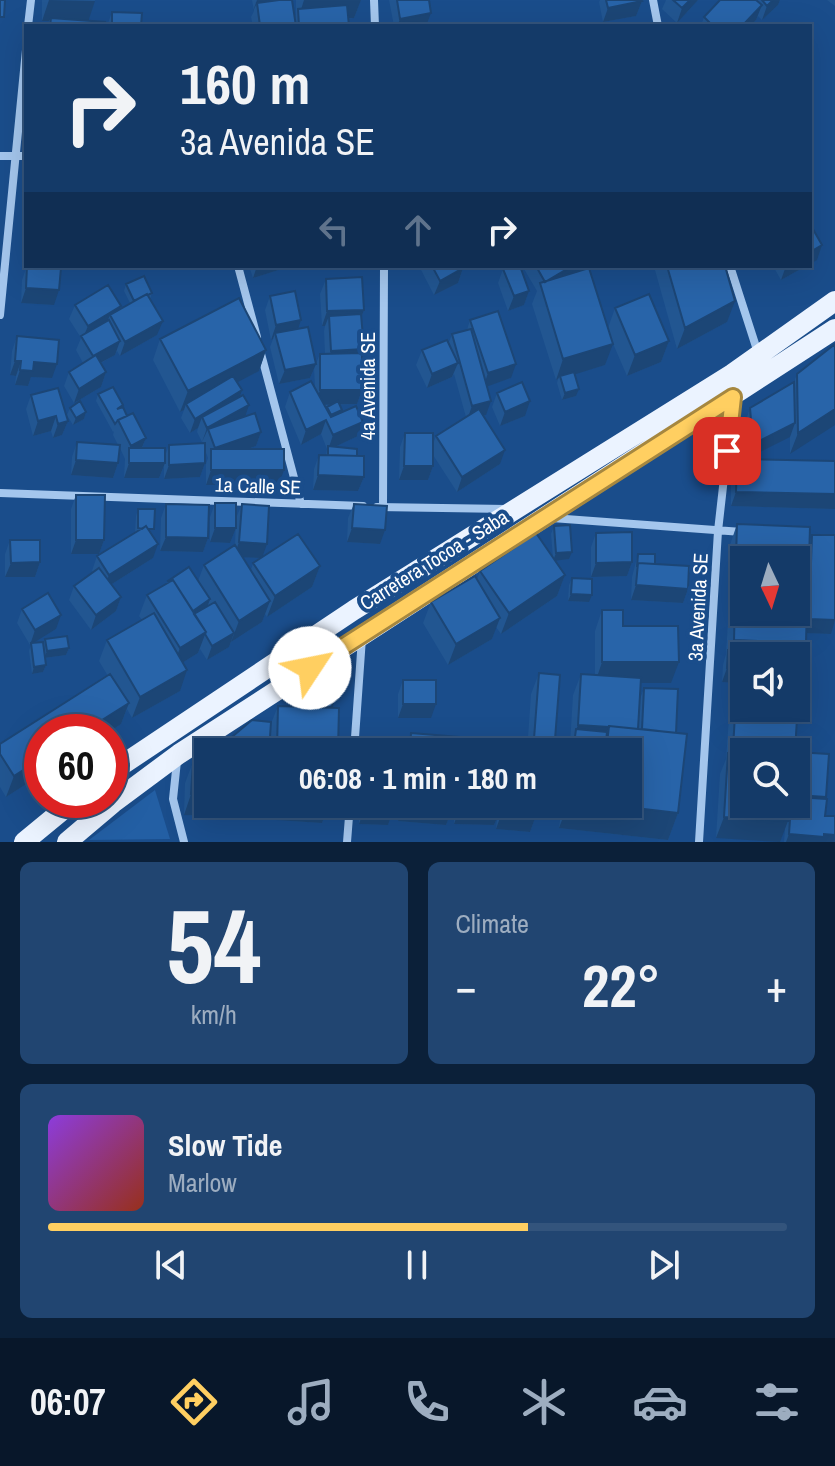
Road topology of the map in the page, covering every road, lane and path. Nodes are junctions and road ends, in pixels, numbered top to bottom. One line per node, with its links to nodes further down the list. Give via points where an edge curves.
1 (31, 0): 4 (street)
2 (374, 0): 5 (street)
3 (653, 0): 6 (street)
4 (28, 24)
5 (375, 24)
6 (658, 24)
7 (24, 71): 10 (street)
8 (0, 156): 10 (street)
9 (24, 156): 10 (street)
10 (16, 157): 15 (street)
11 (239, 268): 22 (street)
12 (384, 268): 23 (street, 4a Avenida SE)
13 (731, 268): 17 (street)
14 (835, 301): 17 (main road, Carretera Tocoa - Saba)
15 (0, 315)
16 (835, 329): 19 (main road, Carretera Tocoa - Saba)
17 (759, 354): 18 (main road, Carretera Tocoa - Saba); 19 (street)
18 (732, 374): 20 (street, 3a Avenida SE); 24 (main road, Carretera Tocoa - Saba)
19 (766, 375): 20 (main road, Carretera Tocoa - Saba)
20 (733, 397): 25 (main road, Carretera Tocoa - Saba); 26 (street, 3a Avenida SE)
21 (0, 493): 22 (street, 1a Calle SE)
22 (301, 504): 23 (street, 1a Calle SE)
23 (383, 507): 24 (street, 1a Calle SE)
24 (514, 510): 31 (main road, Carretera Tocoa - Saba)
25 (547, 517): 26 (street); 28 (main road, Carretera Tocoa - Saba)
26 (718, 531): 27 (street); 38 (street, 3a Avenida SE)
27 (747, 533)
28 (362, 633): 29 (street); 30 (main road, Carretera Tocoa - Saba)
29 (355, 738)
30 (179, 754): 35 (main road, Carretera Tocoa - Saba); 36 (street, via 173,799)
31 (128, 761)
32 (53, 818): 34 (main road)
33 (349, 818): 37 (street)
34 (24, 842)
35 (67, 842)
36 (184, 842)
37 (347, 842)
38 (699, 842)

